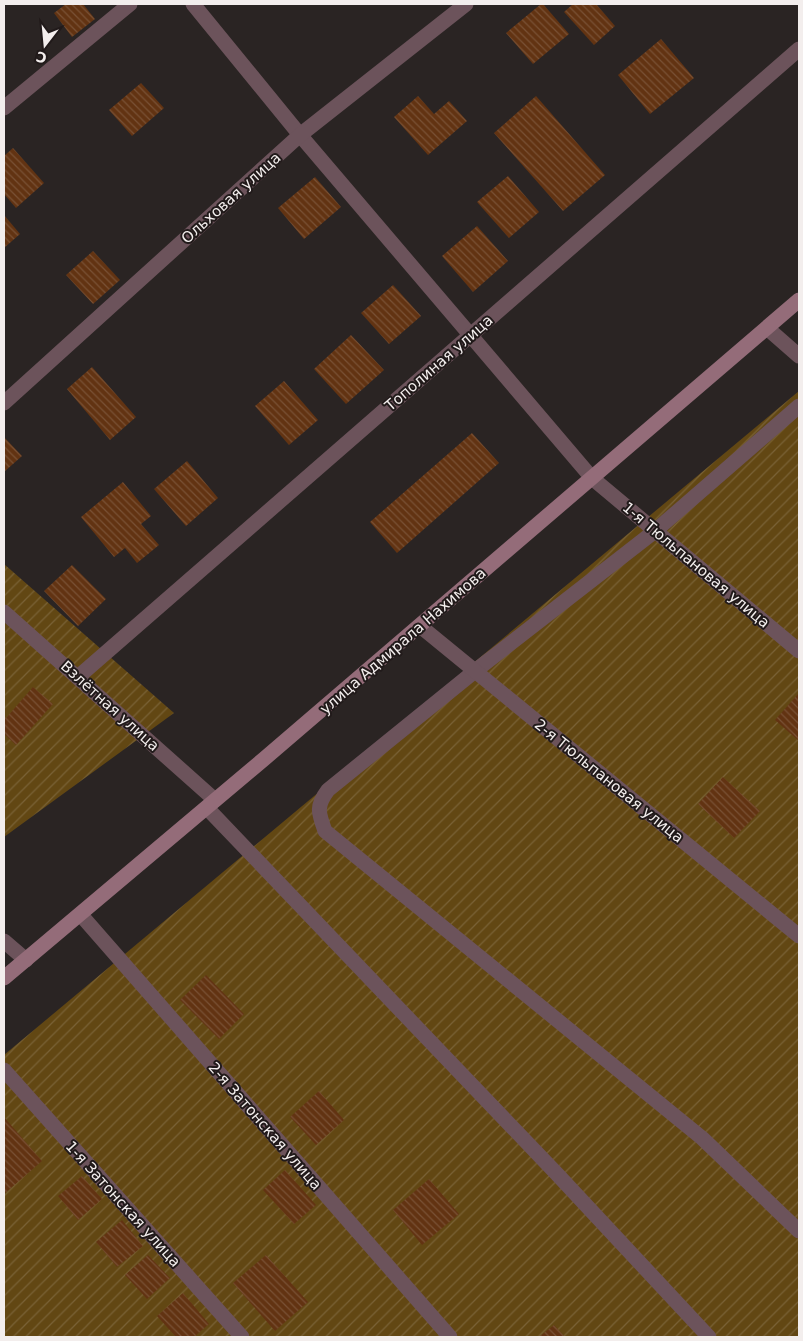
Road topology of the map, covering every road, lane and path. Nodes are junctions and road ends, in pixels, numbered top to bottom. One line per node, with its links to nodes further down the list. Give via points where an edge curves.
1 (130, 4): 5 (street)
2 (193, 4): 6 (street, 1-я Тюльпановая улица)
3 (466, 4): 6 (street, Ольховая улица)
4 (799, 49): 9 (street, Тополиная улица)
5 (4, 108)
6 (300, 135): 9 (street, 1-я Тюльпановая улица); 11 (street, Ольховая улица)
7 (799, 300): 8 (main road, улица Адмирала Нахимова)
8 (767, 328): 10 (street); 13 (main road, улица Адмирала Нахимова)
9 (470, 336): 13 (street, 1-я Тюльпановая улица); 19 (street, Тополиная улица)
10 (799, 356)
11 (4, 403)
12 (799, 406): 14 (street)
13 (592, 478): 14 (street, 1-я Тюльпановая улица); 16 (main road, улица Адмирала Нахимова)
14 (655, 531): 17 (street, 1-я Тюльпановая улица); 18 (street)
15 (4, 612): 19 (street, Взлётная улица)
16 (420, 626): 18 (street, 2-я Тюльпановая улица); 20 (main road, улица Адмирала Нахимова)
17 (799, 651)
18 (475, 671): 22 (street, 2-я Тюльпановая улица); 27 (street, via 328,790 320,802 319,815 325,831 702,1138)
19 (78, 677): 20 (street, Взлётная улица)
20 (211, 804): 21 (main road, улица Адмирала Нахимова); 30 (street, Взлётная улица)
21 (81, 915): 24 (main road, улица Адмирала Нахимова); 29 (street, 2-я Затонская улица)
22 (799, 936)
23 (4, 941): 24 (street)
24 (26, 960): 25 (main road, улица Адмирала Нахимова)
25 (4, 978)
26 (4, 1070): 28 (street, 1-я Затонская улица)
27 (799, 1231)
28 (242, 1337)
29 (450, 1337)
30 (709, 1337)

